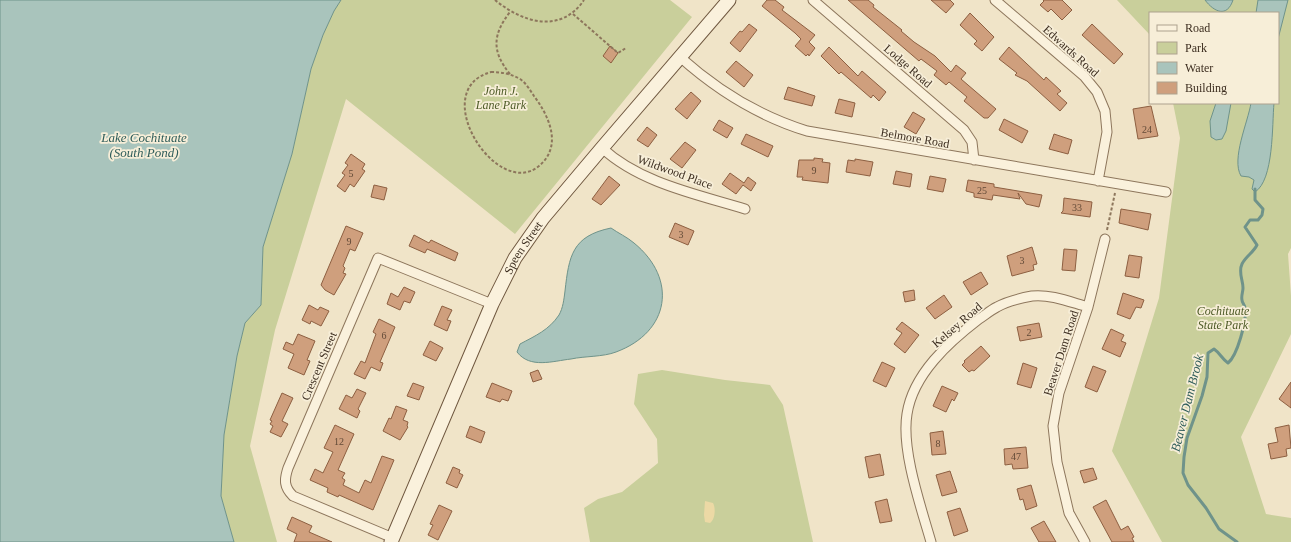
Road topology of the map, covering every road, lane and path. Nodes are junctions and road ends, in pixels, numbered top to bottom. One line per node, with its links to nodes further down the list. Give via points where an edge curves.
1 (495, 0): 6 (path)
2 (584, 0): 7 (path)
3 (729, 0): 9 (street, Speen Street)
4 (813, 0): 12 (street, Lodge Road, via 964,130 972,142)
5 (995, 0): 13 (street, Edwards Road, via 1084,76 1097,92 1105,111 1107,132)
6 (511, 11): 7 (path, via 524,18 540,21 566,19); 10 (path, via 496,37 497,52)
7 (573, 14): 8 (path, via 618,53)
8 (626, 48)
9 (680, 57): 11 (street, Speen Street); 12 (street, Belmore Road, via 705,79 740,103 796,128)
10 (510, 74): 10 (path, via 522,80 540,104 551,127 553,139 545,161 534,170 524,173 512,172 487,156 465,118 467,92 480,75 491,72)
11 (602, 148): 16 (street, Wildwood Place, via 618,162 646,177); 18 (street, Speen Street, via 528,239 507,272)
12 (974, 160): 13 (street, Belmore Road)
13 (1098, 181): 14 (street, Belmore Road)
14 (1117, 184): 15 (street, Belmore Road); 17 (path)
15 (1166, 192)
16 (745, 209)
17 (1105, 242): 19 (street, Beaver Dam Road)
18 (492, 304): 20 (street, Speen Street); 20 (street, Crescent Street, via 378,258 288,468 284,482 293,496)
19 (1088, 307): 21 (street, Kelsey Road, via 1053,297 1032,296 996,307 944,349 924,374 907,414 907,434 912,474); 22 (street, Beaver Dam Road, via 1059,393 1053,426 1057,462 1069,513)
20 (392, 540)
21 (931, 542)
22 (1085, 542)

